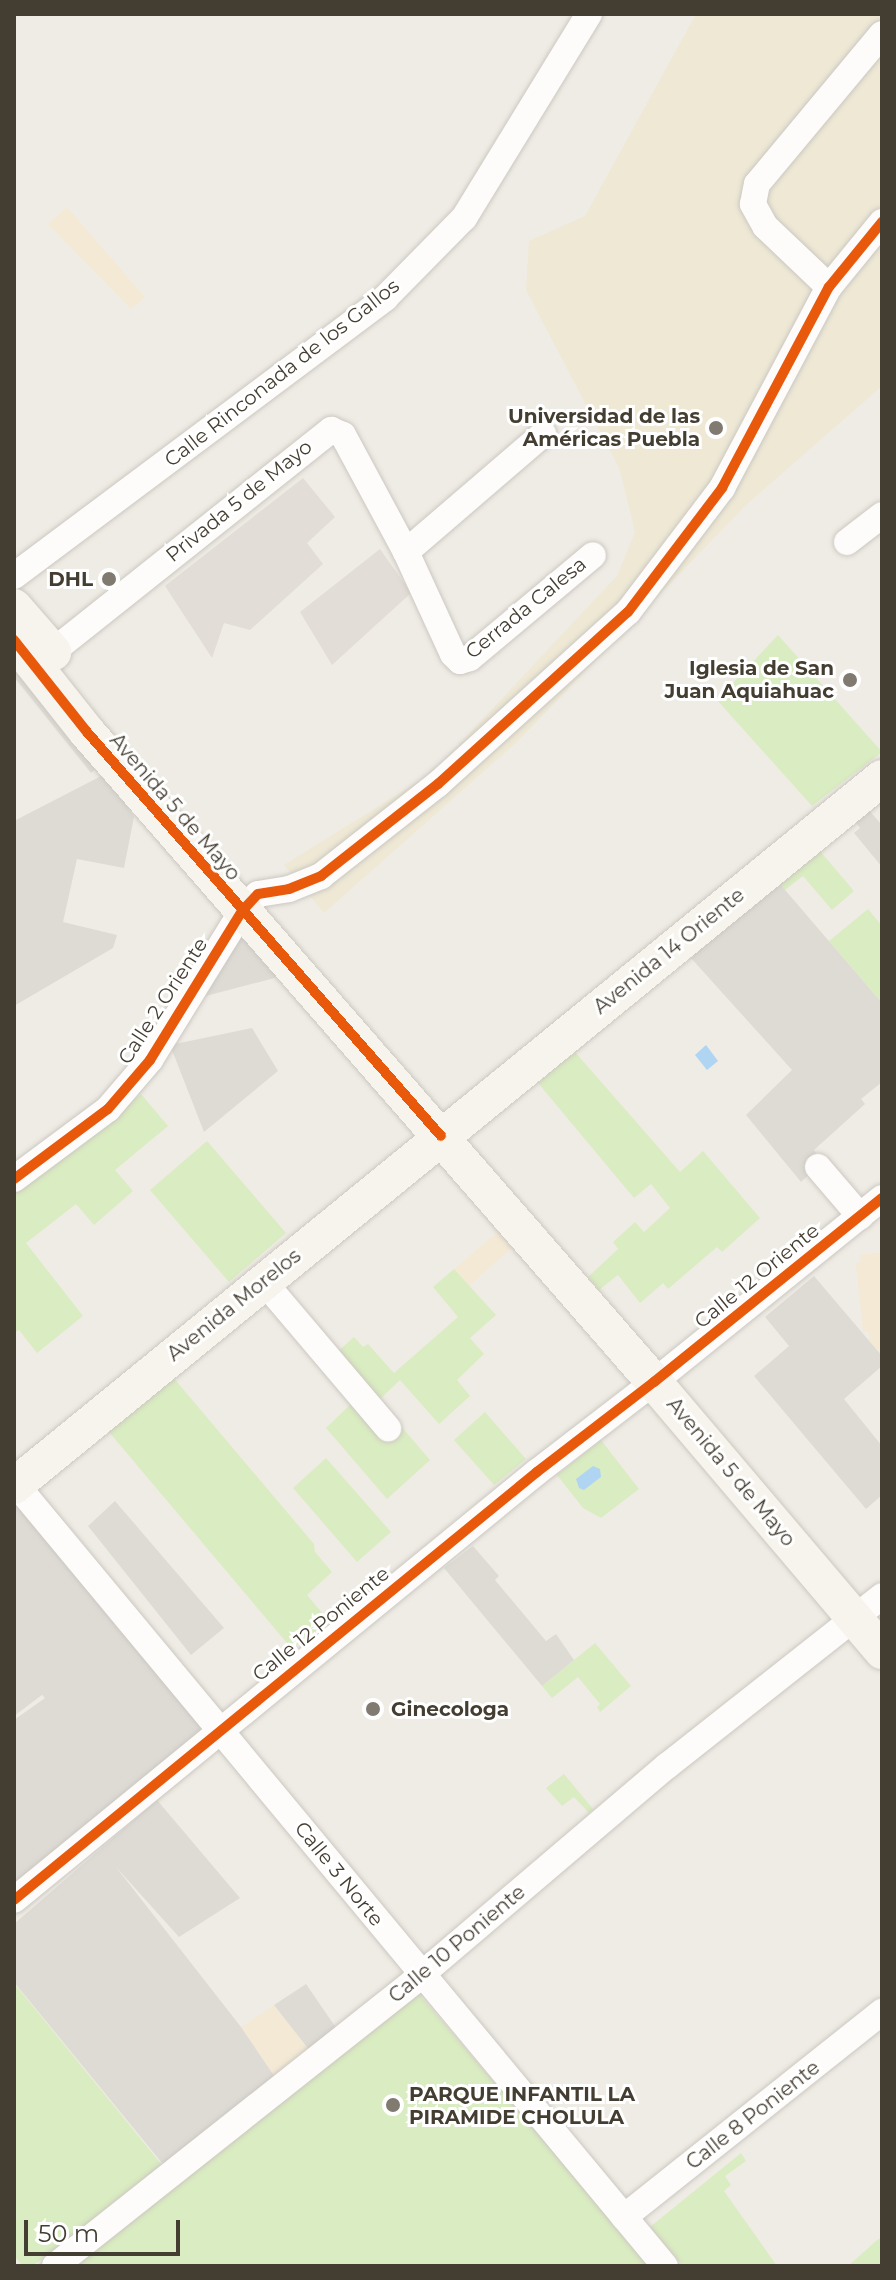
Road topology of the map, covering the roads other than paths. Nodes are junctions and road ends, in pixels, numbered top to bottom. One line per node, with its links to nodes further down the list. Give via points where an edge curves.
1 (589, 14): 10 (street, Calle Rinconada de los Gallos, via 464,218 385,298)
2 (882, 34): 4 (street, via 757,184 753,204 765,226)
3 (882, 222): 4 (street)
4 (829, 287): 16 (street, via 722,488 628,612 438,784 321,876)
5 (543, 434): 8 (street)
6 (882, 515): 7 (street)
7 (847, 542)
8 (406, 552): 13 (street, Privada 5 de Mayo, via 343,435 331,430); 14 (street, Privada 5 de Mayo)
9 (593, 555): 14 (street, Cerrada Calesa)
10 (14, 576)
11 (14, 607): 13 (main road, Avenida 5 de Mayo)
12 (14, 640): 16 (main road, Avenida 5 de Mayo, via 87,732)
13 (52, 652): 16 (main road, Avenida 5 de Mayo)
14 (460, 661)
15 (882, 778): 17 (main road, Avenida 14 Oriente)
16 (250, 903): 17 (main road, Avenida 5 de Mayo); 19 (street, Calle 2 Oriente, via 141,1070 108,1109)
17 (449, 1131): 22 (main road, Avenida Morelos); 23 (main road, Avenida 5 de Mayo)
18 (818, 1167): 21 (street)
19 (14, 1179)
20 (882, 1198): 21 (street, Calle 12 Oriente)
21 (860, 1216): 23 (street, Calle 12 Oriente)
22 (264, 1282): 24 (street); 25 (main road, Avenida Morelos)
23 (654, 1382): 26 (main road, Avenida 5 de Mayo); 28 (street, Calle 12 Poniente)
24 (388, 1428)
25 (15, 1484): 28 (street, Calle 3 Norte)
26 (868, 1607): 27 (main road, Avenida 5 de Mayo); 30 (street, Calle 10 Poniente, via 667,1766)
27 (882, 1651)
28 (221, 1729): 29 (street, Calle 12 Poniente); 30 (street, Calle 3 Norte)
29 (14, 1900)
30 (421, 1975): 32 (street, Calle 3 Norte); 33 (street, Calle 10 Poniente)
31 (882, 2012): 32 (street, Calle 8 Poniente)
32 (624, 2217): 34 (street, Calle 3 Norte)
33 (55, 2266)
34 (665, 2266)

